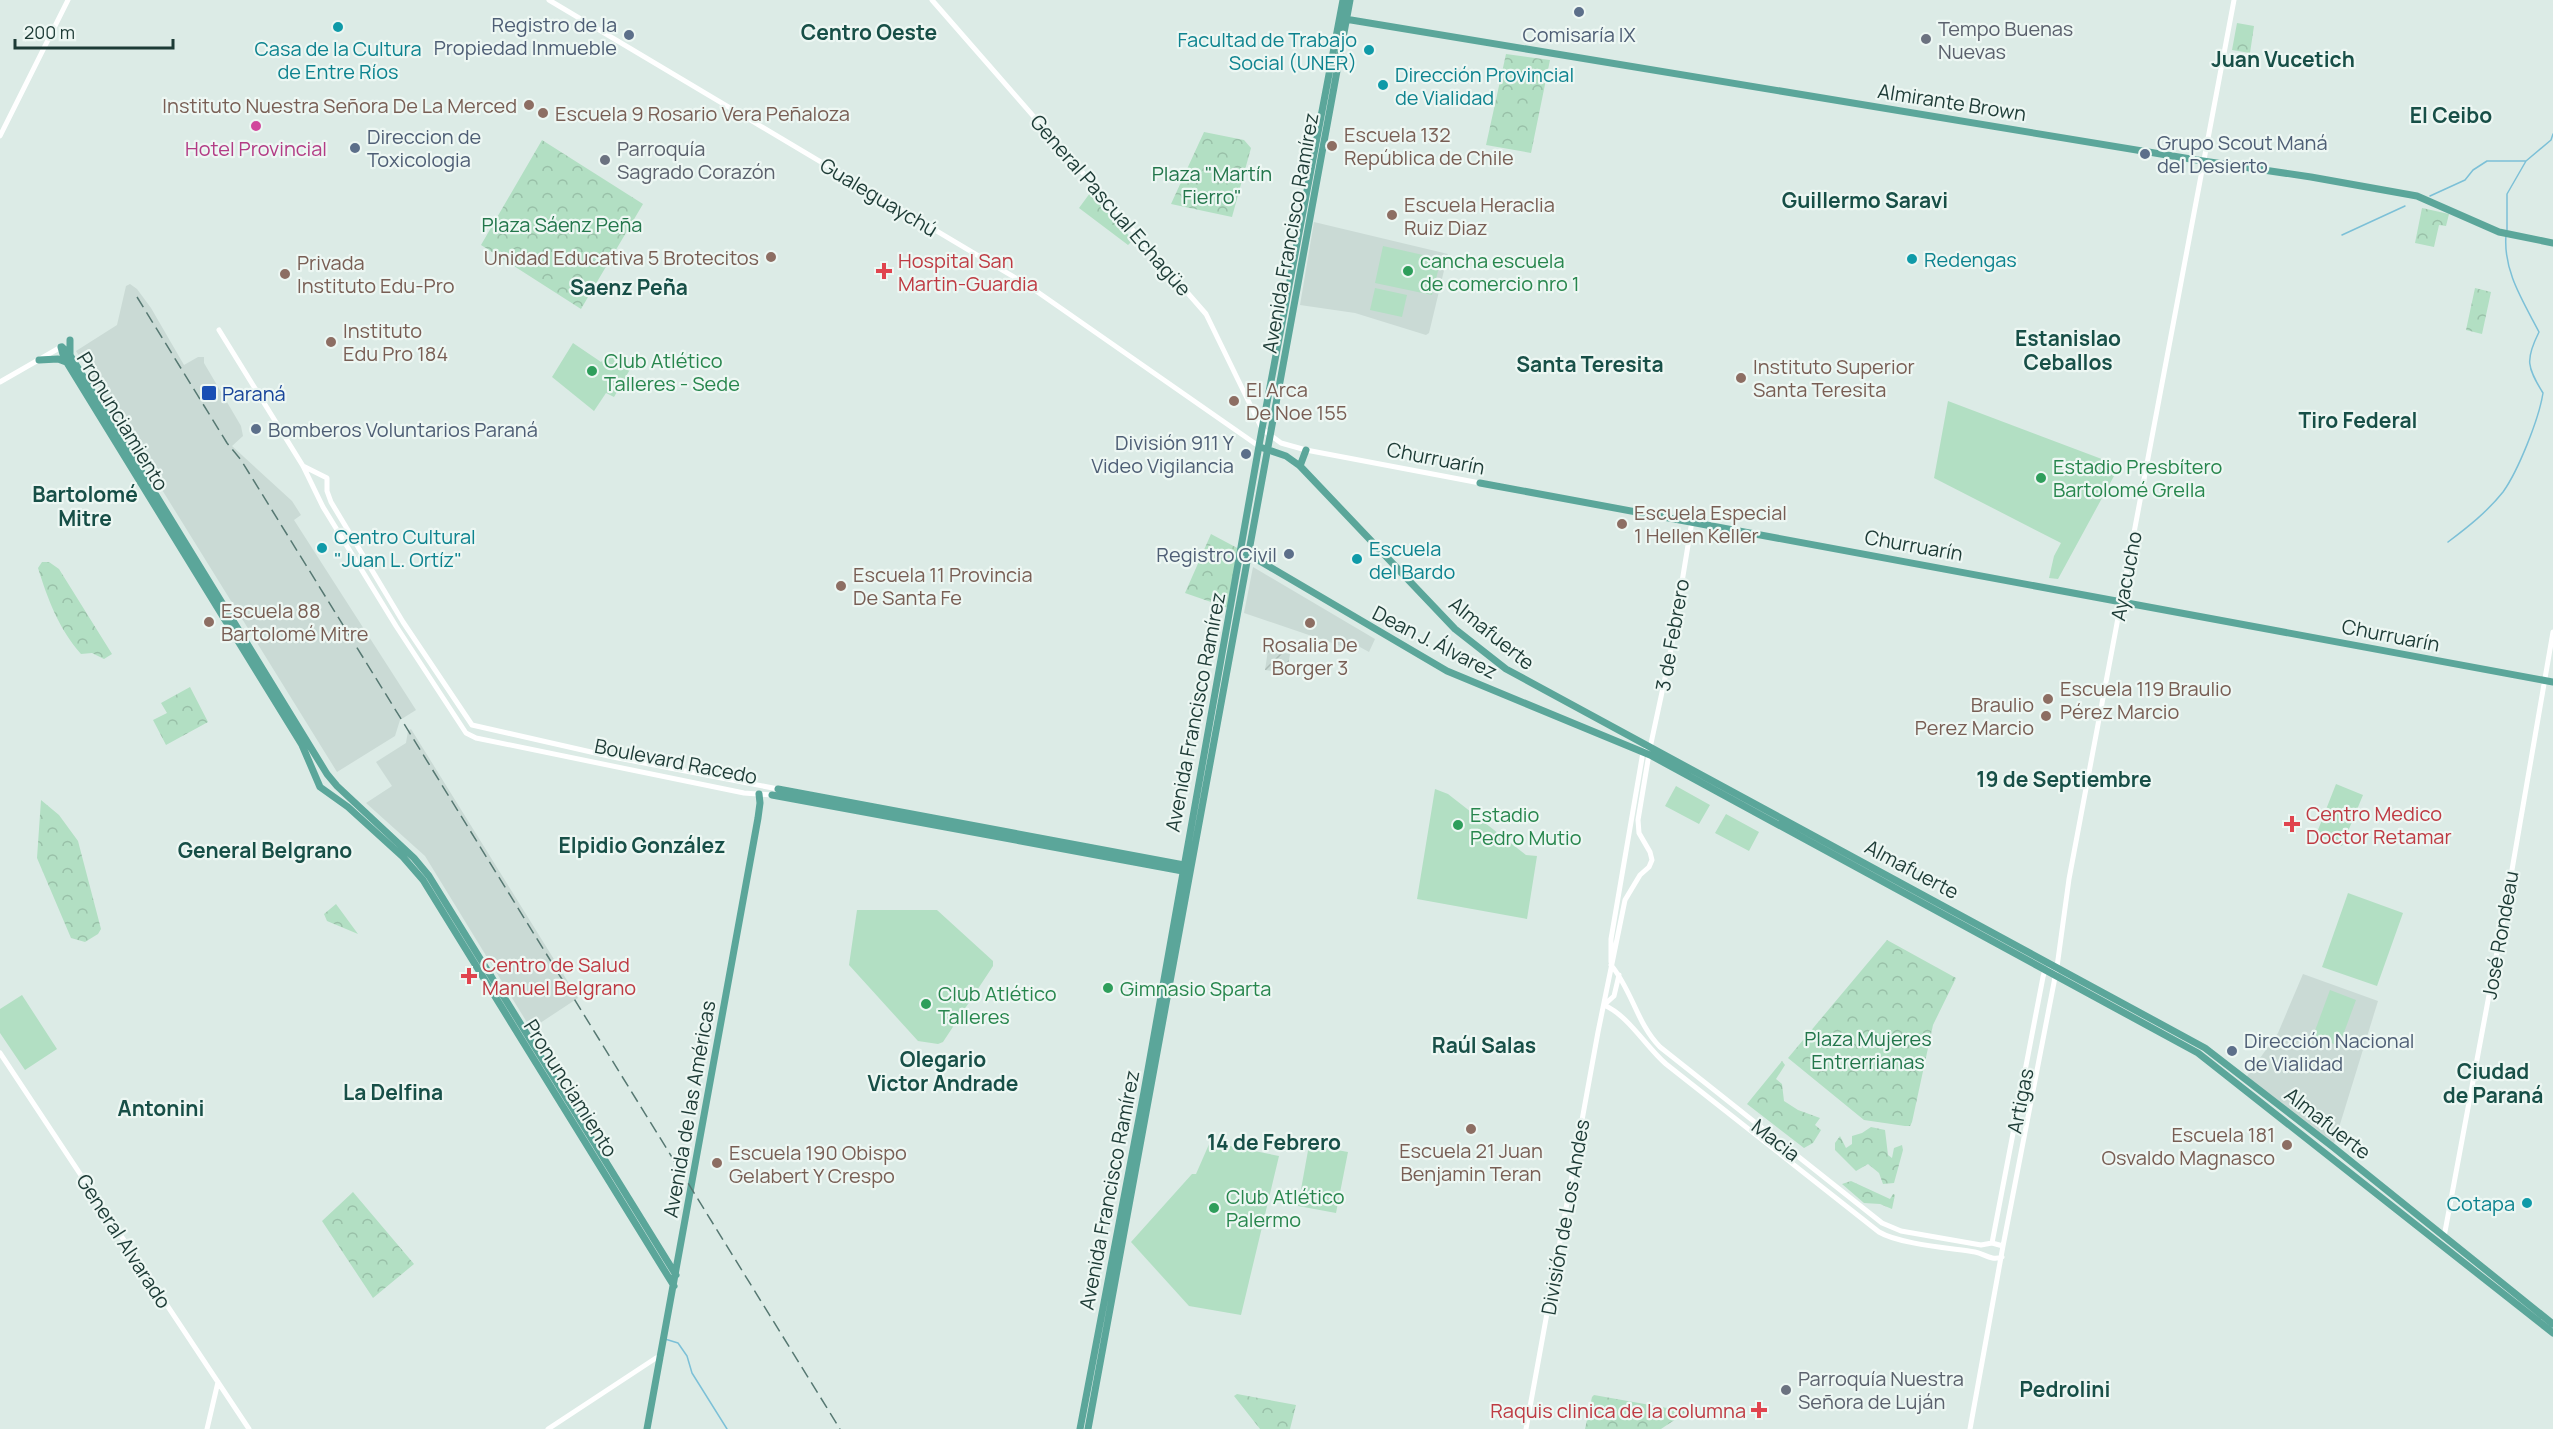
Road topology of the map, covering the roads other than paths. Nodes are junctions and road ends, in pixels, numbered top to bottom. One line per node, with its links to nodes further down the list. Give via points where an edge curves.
1 (68, 0): 8 (street)
2 (549, 0): 21 (street, Gualeguaychú, via 1029,286)
3 (932, 0): 19 (street, General Pascual Echagüe, via 1206,314)
4 (1343, 0): 7 (main road, Avenida Francisco Ramírez)
5 (1350, 0): 7 (main road, Avenida Francisco Ramírez)
6 (2234, 0): 9 (street, Ayacucho)
7 (1343, 18): 9 (main road, Almirante Brown); 19 (main road, Avenida Francisco Ramírez); 20 (main road, Avenida Francisco Ramírez)
8 (0, 136)
9 (2204, 161): 10 (main road, Almirante Brown, via 2417,196 2499,232); 32 (street, Ayacucho)
10 (2553, 243)
11 (219, 330): 23 (street, Boulevard Racedo)
12 (70, 340): 14 (main road)
13 (61, 347): 14 (main road, Pronunciamiento); 15 (street); 16 (main road, Pronunciamiento)
14 (70, 355): 52 (main road, Pronunciamiento, via 327,774 429,876)
15 (39, 360): 16 (main road, via 58,359); 18 (street)
16 (68, 364): 57 (main road, Pronunciamiento, via 302,745 317,784 348,807 423,880)
17 (0, 374): 18 (street)
18 (3, 380)
19 (1262, 429): 20 (street, General Pascual Echagüe); 21 (main road, Avenida Francisco Ramírez)
20 (1270, 437): 21 (main road, Avenida Francisco Ramírez); 22 (street, Churruarín)
21 (1263, 448): 24 (main road, Almafuerte); 31 (main road, Avenida Francisco Ramírez)
22 (1306, 450): 24 (main road); 27 (street, Churruarín)
23 (303, 466): 25 (street); 26 (street, Boulevard Racedo)
24 (1300, 466): 36 (main road, Almafuerte, via 1461,634 1522,680)
25 (320, 474): 26 (street); 28 (street, Boulevard Racedo, via 327,478)
26 (312, 483): 29 (street, Boulevard Racedo)
27 (1480, 483): 30 (main road, Churruarín)
28 (327, 486): 29 (street); 37 (street, Boulevard Racedo, via 331,502 403,622 472,725)
29 (316, 489): 39 (street, Boulevard Racedo, via 323,507 442,699 470,735)
30 (1692, 521): 32 (main road, Churruarín); 36 (street, 3 de Febrero, via 1670,655)
31 (1244, 552): 36 (main road, Dean J. Álvarez, via 1447,671); 42 (main road, Avenida Francisco Ramírez)
32 (2121, 601): 34 (main road, Churruarín); 45 (street, Ayacucho, via 2069,879)
33 (2553, 632): 34 (street, José Rondeau)
34 (2544, 680): 35 (main road, Churruarín); 49 (street, José Rondeau)
35 (2553, 682)
36 (1648, 752): 43 (street, División de Los Andes, via 1611,939); 43 (street, División de Los Andes, via 1638,825 1652,861 1625,900); 44 (main road, Almafuerte); 45 (main road, Almafuerte)
37 (757, 785): 38 (street, Boulevard Racedo); 39 (street)
38 (778, 789): 40 (street); 42 (main road, Boulevard Racedo)
39 (759, 794): 40 (street, Boulevard Racedo); 41 (main road, Avenida de las Américas)
40 (772, 795): 41 (street); 42 (main road, Boulevard Racedo)
41 (760, 803): 53 (main road, Avenida de las Américas)
42 (1187, 869): 66 (main road, Avenida Francisco Ramírez); 67 (main road, Avenida Francisco Ramírez)
43 (1611, 965): 46 (street, Macia); 47 (street, División de Los Andes)
44 (2045, 970): 45 (main road, Almafuerte); 50 (street, Artigas)
45 (2056, 971): 49 (main road, Almafuerte, via 2205,1048); 51 (street, Artigas); 59 (main road, Almafuerte, via 2206,1058)
46 (1619, 975): 47 (street, División de Los Andes, via 1614,996); 50 (street, Macia, via 1642,1024 1660,1047 1882,1223 1901,1231)
47 (1604, 1005): 54 (street, Macia, via 1616,1012 1652,1052 1884,1235); 68 (street, División de Los Andes)
48 (0, 1053): 61 (street, General Alvarado)
49 (2444, 1237): 58 (main road, Almafuerte)
50 (1990, 1244): 51 (street, Macia); 54 (street, Artigas)
51 (2003, 1246): 55 (street, Artigas)
52 (662, 1253): 53 (main road); 56 (main road, Pronunciamiento)
53 (679, 1256): 56 (main road, Avenida de las Américas)
54 (1986, 1256): 55 (street, Macia)
55 (2002, 1257): 69 (street)
56 (676, 1275): 57 (main road, Avenida de las Américas)
57 (674, 1286): 60 (main road, Avenida de las Américas)
58 (2553, 1324)
59 (2553, 1333)
60 (661, 1357): 64 (street); 65 (main road, Avenida de las Américas)
61 (218, 1382): 62 (street); 63 (street, General Alvarado)
62 (207, 1429)
63 (249, 1429)
64 (548, 1429)
65 (647, 1429)
66 (1080, 1429)
67 (1088, 1429)
68 (1526, 1429)
69 (1970, 1429)

